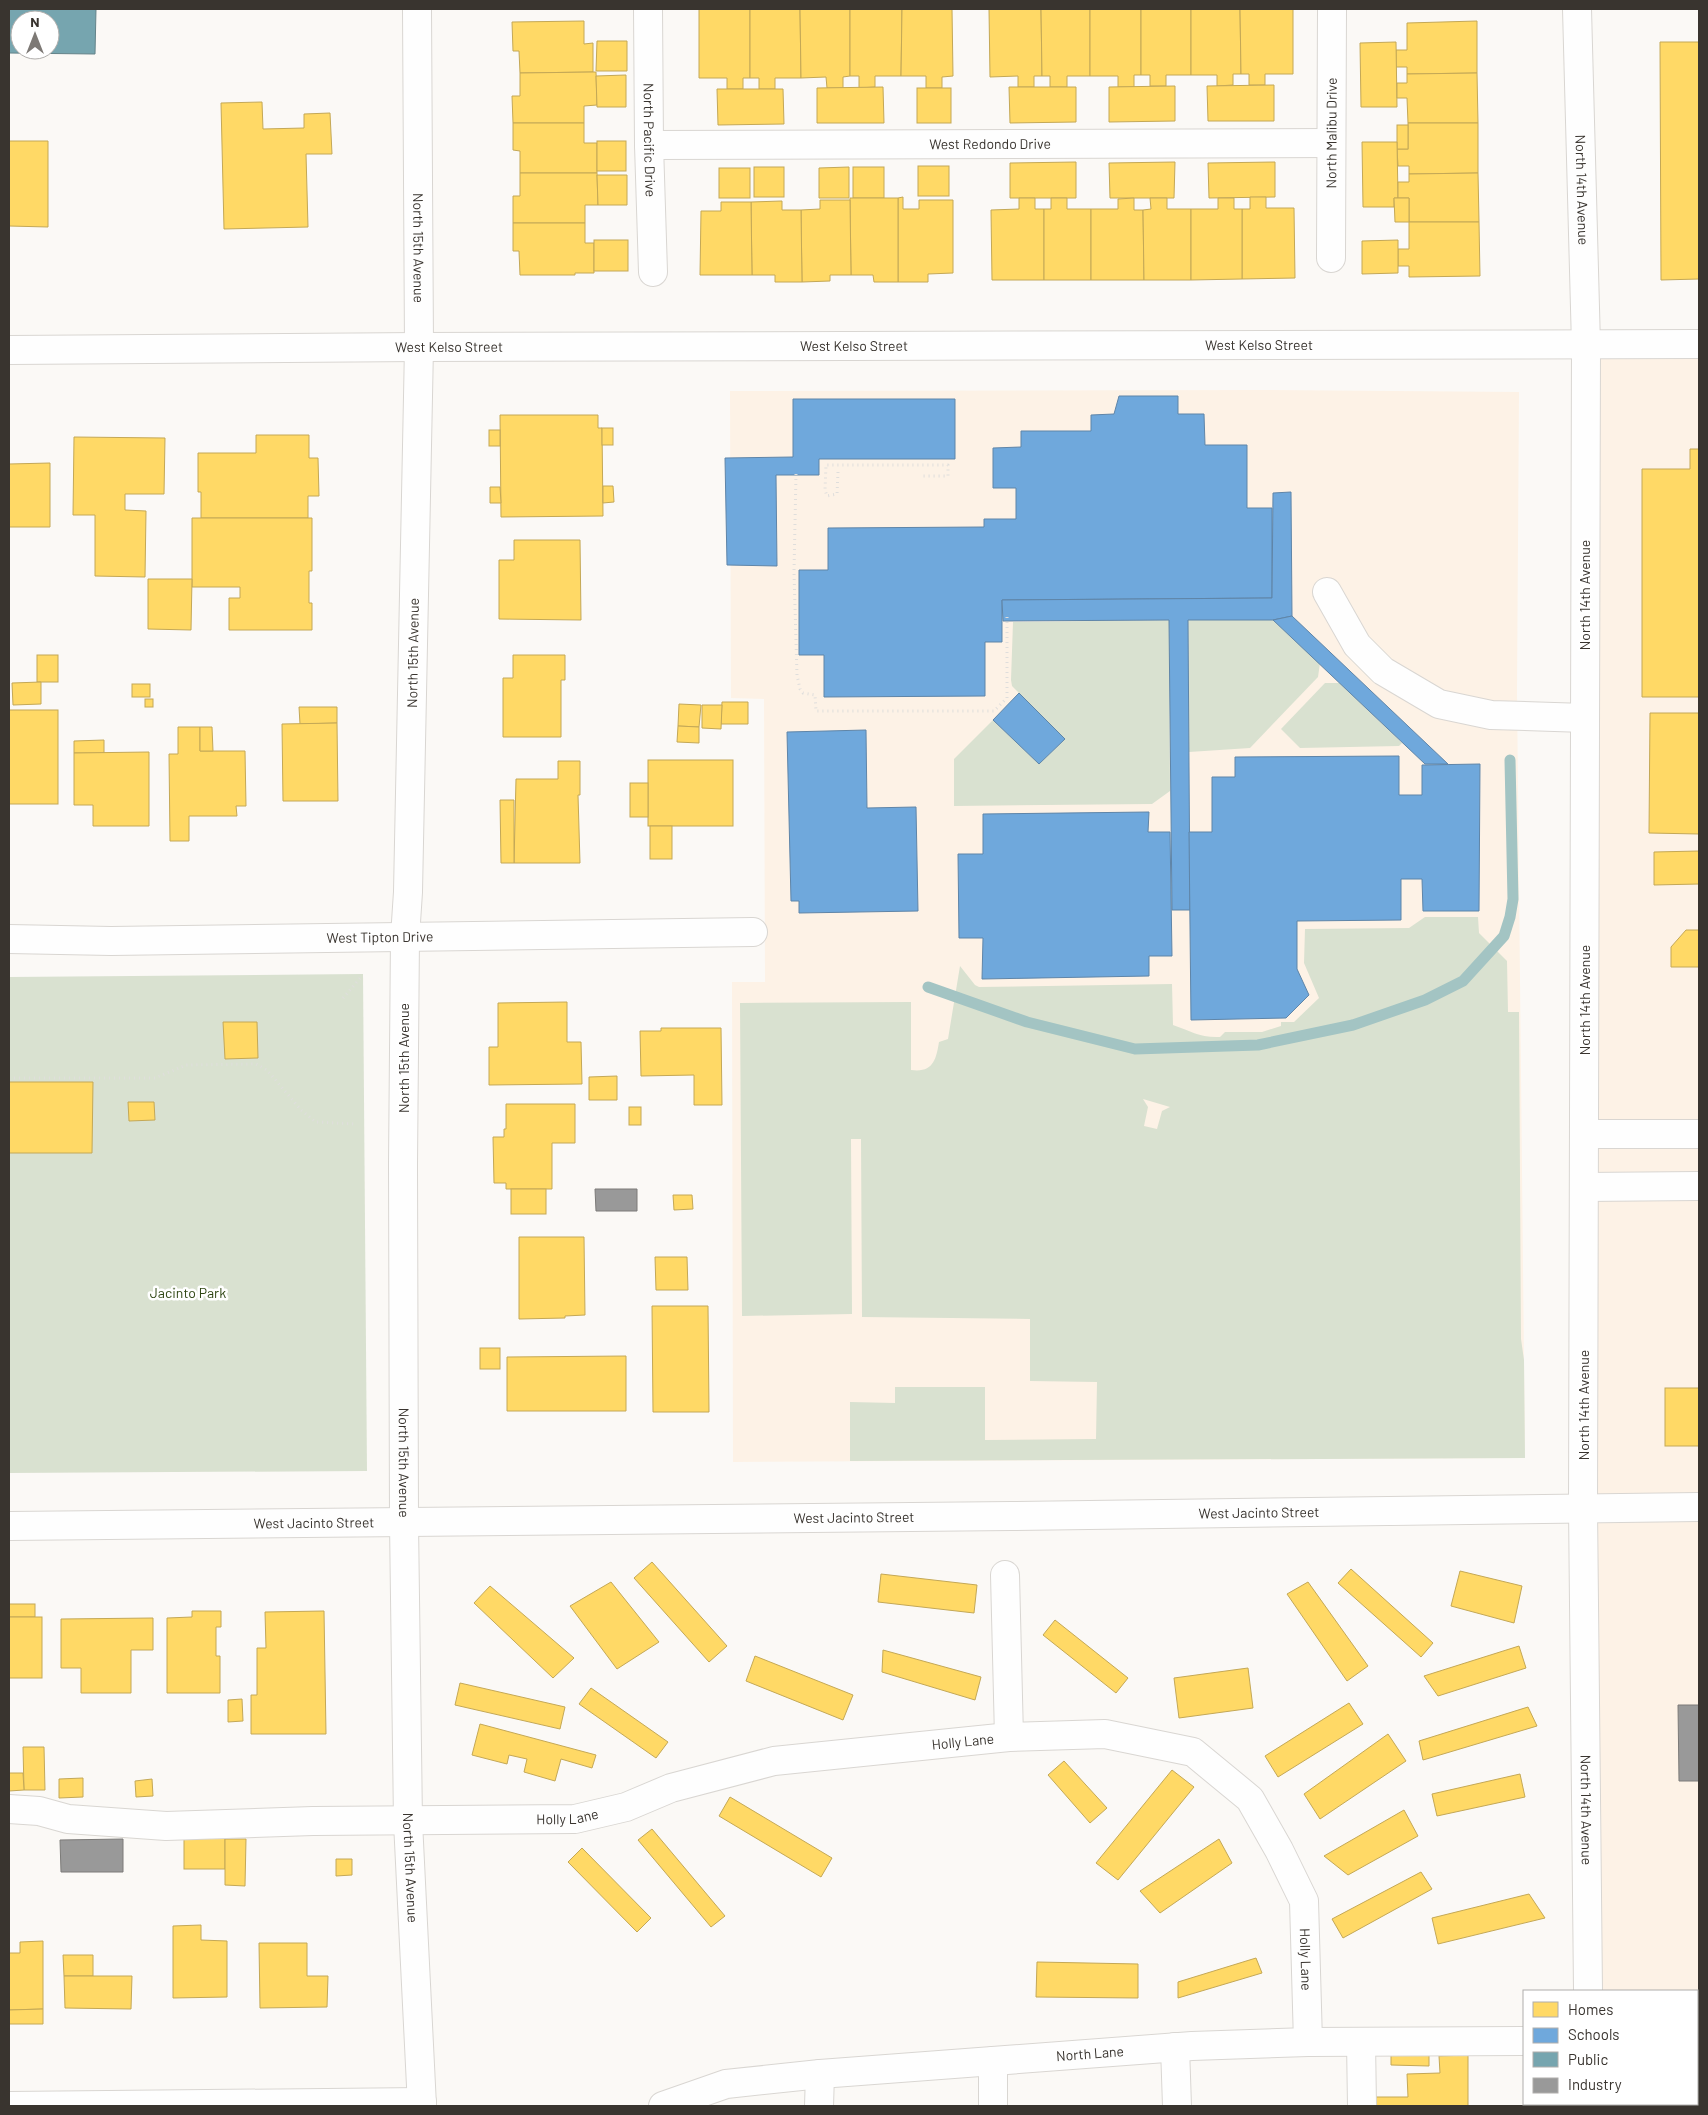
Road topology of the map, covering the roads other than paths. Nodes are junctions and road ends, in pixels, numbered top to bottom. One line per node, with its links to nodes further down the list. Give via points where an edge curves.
1 (417, 9): 11 (street, North 15th Avenue)
2 (648, 9): 6 (street, North Pacific Drive)
3 (1332, 9): 5 (street, North Malibu Drive)
4 (1577, 9): 10 (street, North 14th Avenue)
5 (1331, 144): 6 (street, West Redondo Drive); 7 (street, North Malibu Drive)
6 (650, 145): 8 (street, North Pacific Drive)
7 (1331, 258)
8 (653, 272)
9 (1699, 344): 10 (street, West Kelso Street)
10 (1586, 345): 11 (street, West Kelso Street); 14 (street, North 14th Avenue)
11 (419, 347): 12 (street, West Kelso Street); 16 (street, North 15th Avenue)
12 (9, 350)
13 (1327, 592): 14 (street, via 1357,646 1383,671 1439,704 1491,715)
14 (1585, 718): 18 (street, North 14th Avenue)
15 (753, 932): 16 (street, West Tipton Drive)
16 (405, 937): 17 (street, West Tipton Drive, via 111,941); 24 (street, North 15th Avenue)
17 (9, 939)
18 (1584, 1134): 19 (street); 21 (street, North 14th Avenue)
19 (1699, 1134)
20 (1699, 1186): 21 (street)
21 (1584, 1187): 22 (street, North 14th Avenue)
22 (1583, 1507): 23 (street, West Jacinto Street); 24 (street, West Jacinto Street); 30 (street, North 14th Avenue)
23 (1699, 1507)
24 (404, 1523): 25 (street, West Jacinto Street); 29 (street, North 15th Avenue)
25 (9, 1526)
26 (1005, 1575): 27 (street)
27 (1008, 1737): 29 (street, Holly Lane, via 774,1761 671,1788 626,1807 575,1819); 32 (street, Holly Lane, via 1105,1734 1193,1752 1250,1799 1304,1902)
28 (9, 1809): 29 (street, Holly Lane, via 39,1811 68,1819 166,1826 314,1821)
29 (408, 1822): 37 (street, North 15th Avenue)
30 (1588, 1990)
31 (1523, 2041): 33 (street, North Lane)
32 (1308, 2042): 33 (street, North Lane); 34 (street, North Lane)
33 (1361, 2042): 43 (street)
34 (1175, 2047): 35 (street, North Lane); 42 (street)
35 (993, 2061): 36 (street, North Lane); 41 (street)
36 (820, 2074): 39 (street, North Lane, via 726,2084); 40 (street)
37 (422, 2104): 38 (street)
38 (9, 2106)
39 (663, 2106)
40 (819, 2106)
41 (993, 2106)
42 (1177, 2106)
43 (1362, 2106)

